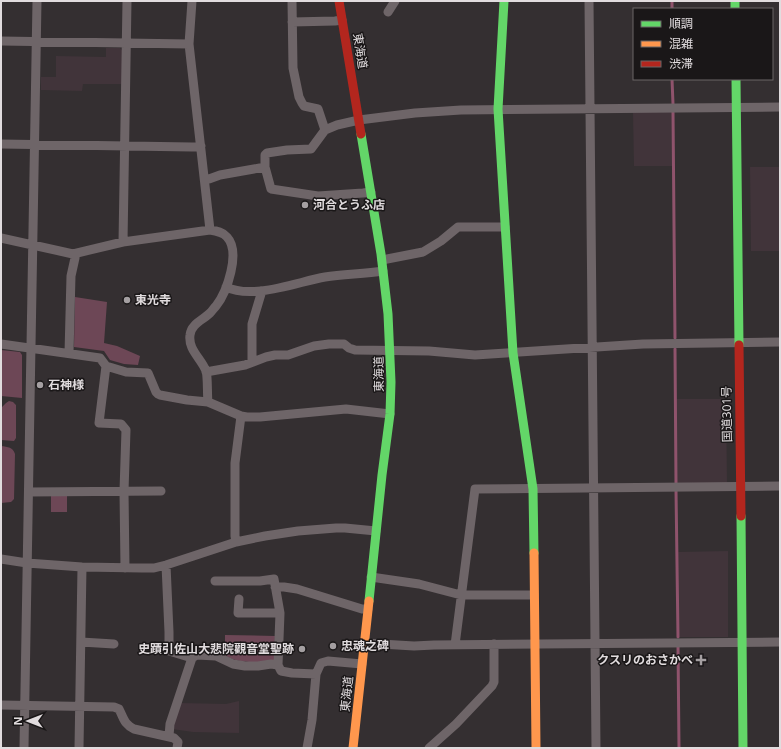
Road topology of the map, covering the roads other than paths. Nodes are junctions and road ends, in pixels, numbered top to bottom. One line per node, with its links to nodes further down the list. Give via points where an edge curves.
1 (37, 1): 13 (street)
2 (127, 1): 14 (street)
3 (192, 1): 15 (street)
4 (292, 1): 11 (street)
5 (339, 1): 10 (main road, 東海道)
6 (395, 1): 9 (street)
7 (504, 1): 20 (main road)
8 (589, 1): 19 (street)
9 (388, 12)
10 (342, 20): 11 (street); 21 (main road, 東海道)
11 (292, 22): 22 (street, via 293,68 299,96 304,106 318,109)
12 (1, 41): 13 (street)
13 (36, 42): 14 (street); 24 (street)
14 (127, 43): 15 (street); 25 (street)
15 (189, 44): 26 (street)
16 (736, 80): 17 (main road, 国道301号)
17 (736, 107): 18 (street); 19 (street); 41 (main road, 国道301号)
18 (780, 107)
19 (590, 108): 20 (street); 44 (street)
20 (498, 109): 21 (street, via 400,114); 30 (main road)
21 (359, 120): 22 (street); 29 (main road, 東海道)
22 (325, 130): 27 (street, via 311,149 267,153)
23 (1, 144): 24 (street)
24 (35, 144): 25 (street); 34 (street)
25 (125, 146): 26 (street); 33 (street)
26 (201, 146): 28 (street)
27 (265, 167): 28 (street); 29 (street, via 271,189 318,196)
28 (205, 180): 31 (street)
29 (371, 192): 36 (main road, 東海道)
30 (505, 227): 36 (street, via 458,227 423,252); 47 (main road)
31 (210, 230): 33 (street); 38 (street, via 227,236 230,242 233,258)
32 (1, 238): 34 (street)
33 (123, 242): 35 (street)
34 (33, 246): 35 (street); 43 (street)
35 (75, 254): 46 (street, via 71,276)
36 (382, 260): 37 (main road, 東海道)
37 (383, 271): 39 (street, via 324,277); 45 (main road, 東海道)
38 (226, 287): 39 (street, via 243,291); 50 (street, via 210,313 190,331 192,348)
39 (261, 291): 48 (street, via 252,324)
40 (780, 342): 41 (street)
41 (739, 343): 44 (street); 55 (main road, 国道301号)
42 (1, 344): 43 (street)
43 (31, 347): 46 (street); 60 (street)
44 (592, 347): 47 (street); 56 (street)
45 (391, 351): 47 (street, via 475,355); 48 (street, via 356,350 344,344 329,344); 52 (main road, 東海道)
46 (69, 353): 49 (street, via 100,358)
47 (513, 353): 57 (main road)
48 (253, 362): 50 (street)
49 (106, 366): 51 (street, via 126,372 148,373 156,392 160,395); 58 (street, via 99,423 121,424 126,430)
50 (206, 372): 51 (street)
51 (208, 402): 53 (street)
52 (390, 414): 53 (street, via 346,408 253,418); 61 (main road, 東海道)
53 (241, 416): 62 (street, via 235,462)
54 (780, 486): 55 (street)
55 (740, 487): 56 (street); 77 (main road, 国道301号)
56 (594, 488): 57 (street); 83 (street)
57 (533, 489): 71 (main road); 72 (street, via 476,489)
58 (124, 491): 59 (street); 60 (street); 67 (street)
59 (161, 491)
60 (29, 492): 64 (street)
61 (376, 531): 62 (street, via 344,528 306,530); 68 (main road, 東海道)
62 (236, 542): 65 (street)
63 (1, 559): 64 (street)
64 (27, 563): 66 (street); 90 (street)
65 (166, 565): 67 (street, via 154,568); 85 (street, via 169,651)
66 (82, 567): 67 (street); 76 (street)
67 (125, 568)
68 (371, 577): 72 (street, via 419,584); 74 (main road, 東海道)
69 (215, 581): 70 (street, via 274,579)
70 (275, 587): 74 (street, via 297,589); 75 (street)
71 (534, 595): 72 (street); 82 (main road)
72 (461, 596): 84 (street)
73 (239, 599): 75 (street, via 238,613)
74 (368, 609): 79 (main road, 東海道)
75 (280, 613): 87 (street)
76 (81, 642): 80 (street); 91 (street)
77 (742, 642): 78 (street); 83 (street); 101 (main road, 国道301号)
78 (780, 642)
79 (364, 643): 84 (street); 86 (main road, 東海道)
80 (114, 644)
81 (494, 644): 82 (street); 84 (street); 98 (street, via 492,686)
82 (535, 644): 83 (street); 99 (main road)
83 (595, 644): 100 (street)
84 (455, 645)
85 (192, 658): 87 (street, via 197,655 216,656 232,664 245,666); 92 (street, via 170,724)
86 (362, 664): 88 (street, via 324,662); 97 (main road, 東海道)
87 (278, 665): 88 (street, via 281,671)
88 (316, 674): 96 (street)
89 (1, 704): 90 (street)
90 (25, 705): 91 (street); 93 (street)
91 (80, 706): 92 (street, via 114,706 119,709 128,726); 94 (street)
92 (169, 736): 95 (street, via 178,742)
93 (24, 748)
94 (79, 748)
95 (177, 748)
96 (307, 748)
97 (353, 748)
98 (429, 748)
99 (536, 748)
100 (596, 748)
101 (743, 748)

